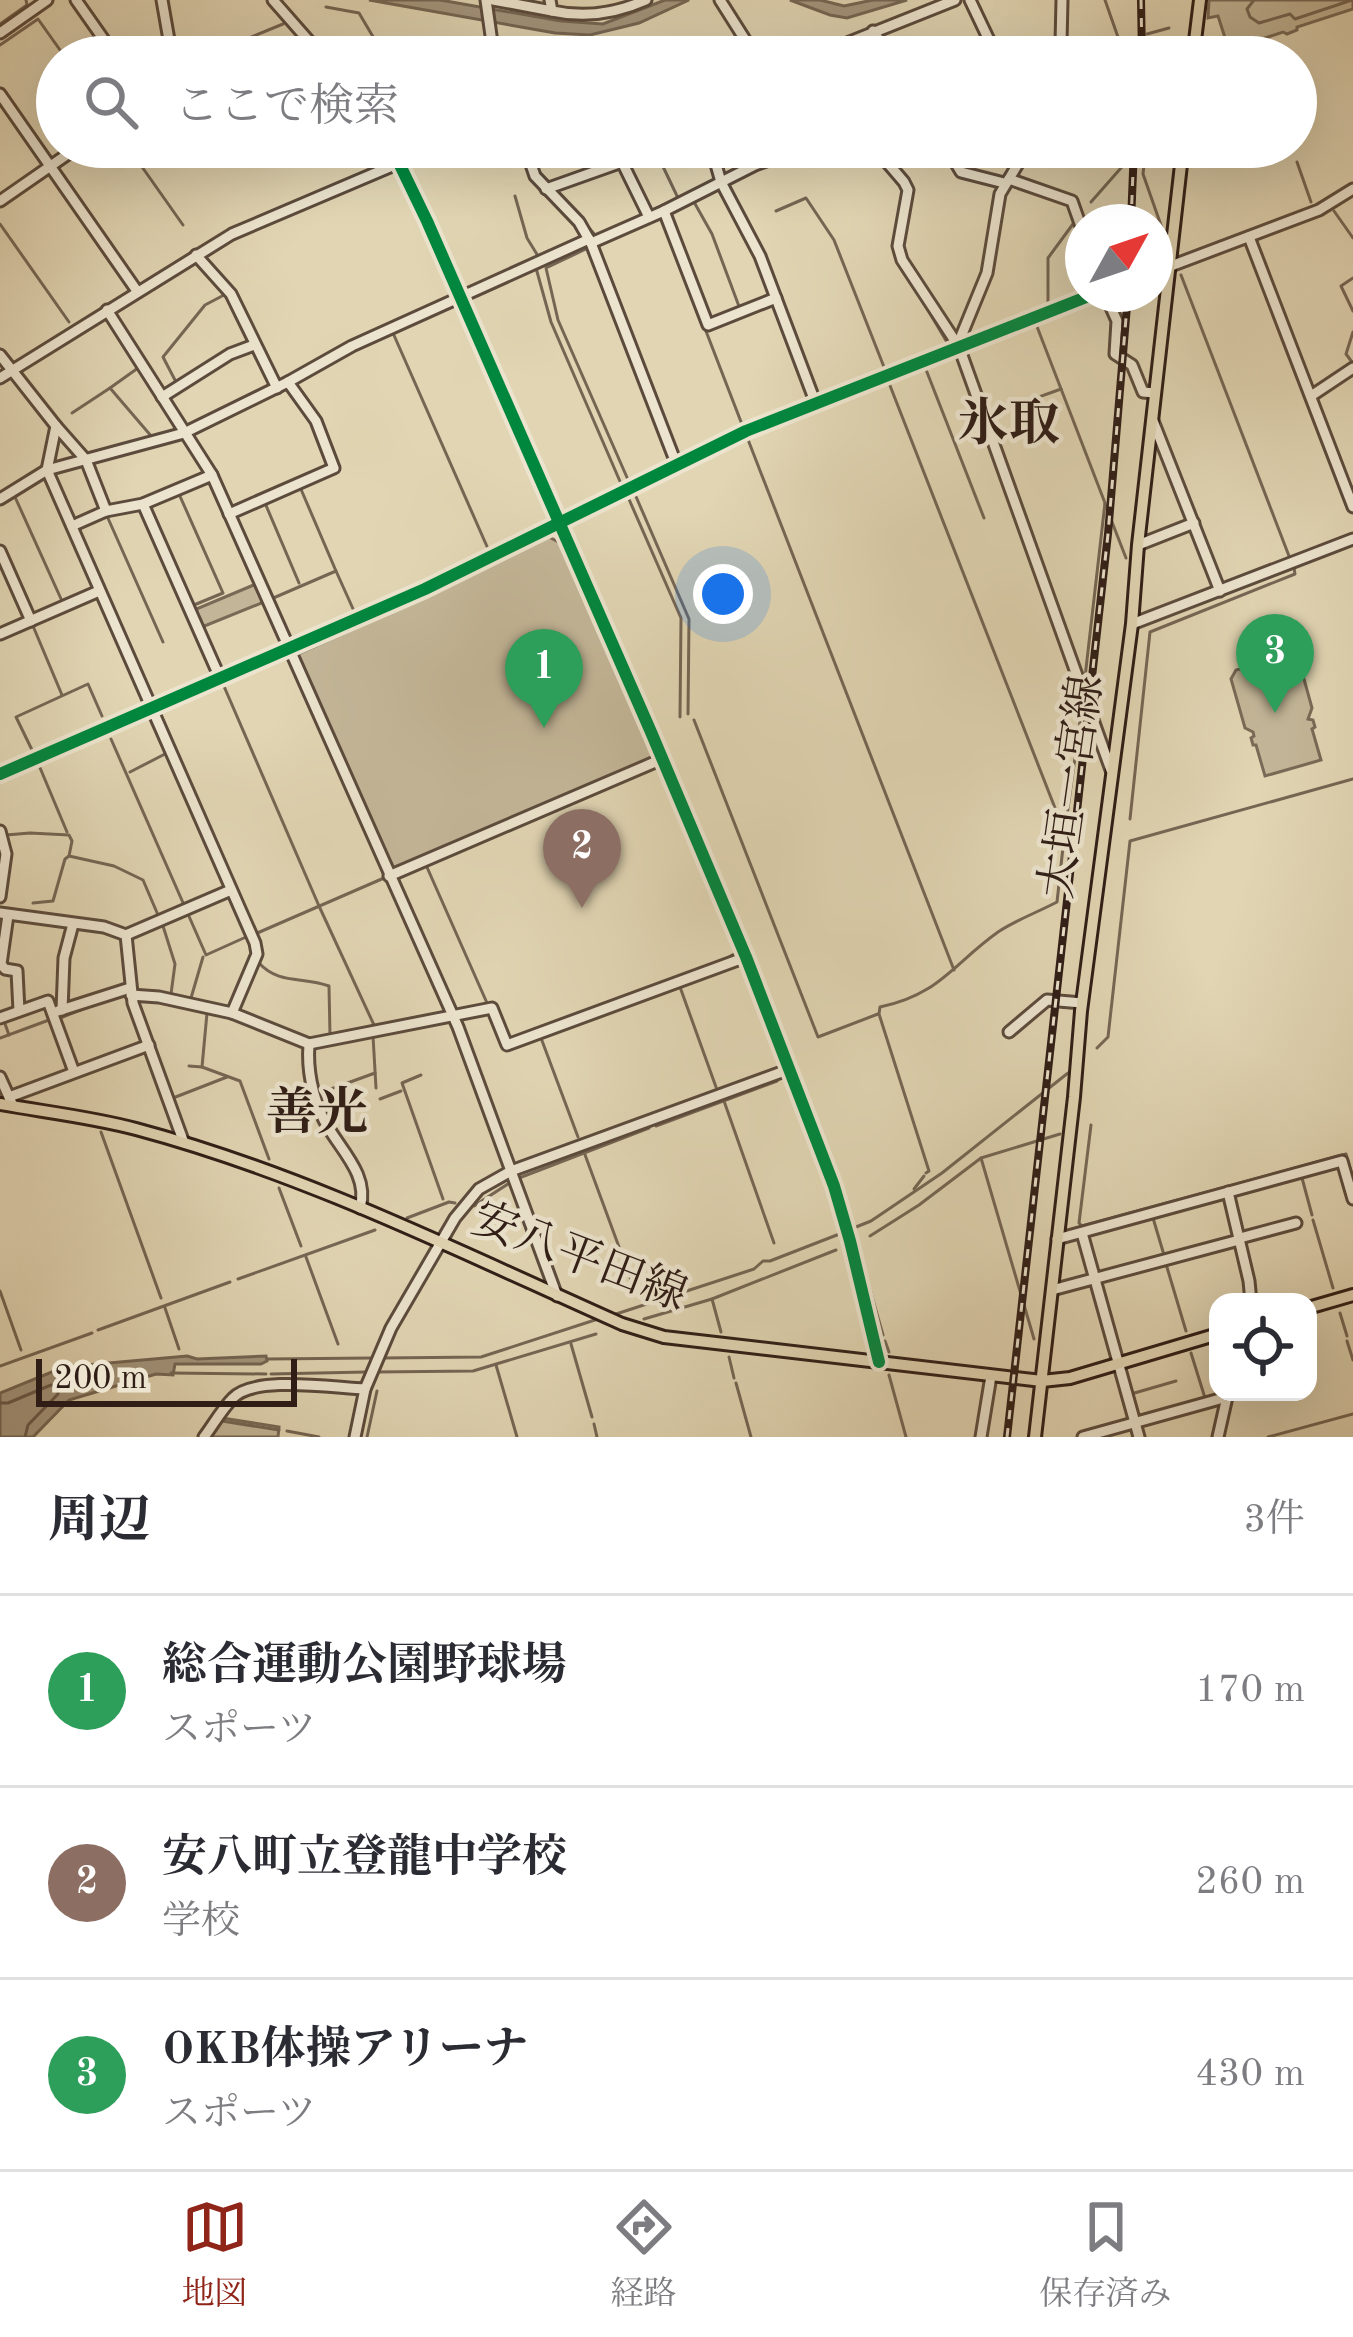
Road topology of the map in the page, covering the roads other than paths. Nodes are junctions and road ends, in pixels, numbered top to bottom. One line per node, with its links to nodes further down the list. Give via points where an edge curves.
1 (47, 0): 15 (street)
2 (76, 0): 16 (street)
3 (162, 0): 17 (street)
4 (273, 0): 18 (street)
5 (646, 0): 12 (street)
6 (720, 0): 20 (street)
7 (955, 0): 14 (street)
8 (970, 0): 23 (street)
9 (1062, 0): 24 (street)
10 (1200, 0): 25 (main road)
11 (488, 2): 13 (street); 19 (street)
12 (629, 4): 13 (street, via 580,17)
13 (551, 6)
14 (873, 32): 21 (street); 22 (street)
15 (0, 33)
16 (101, 36)
17 (168, 36)
18 (305, 36)
19 (490, 36)
20 (742, 36)
21 (864, 36)
22 (876, 36)
23 (987, 36)
24 (1061, 36)
25 (1195, 36)
26 (0, 94): 27 (street)
27 (36, 145)
28 (48, 168): 45 (street)
29 (52, 168): 54 (street)
30 (388, 168): 52 (street)
31 (402, 168): 55 (street)
32 (532, 168): 43 (street)
33 (605, 168): 43 (street)
34 (625, 168): 48 (street)
35 (718, 168): 42 (street)
36 (749, 168): 42 (street)
37 (891, 168): 62 (street, via 908,190 902,260)
38 (958, 168): 41 (street)
39 (1015, 168): 41 (street)
40 (1181, 168): 49 (main road, 大垣一宮線)
41 (1007, 181): 46 (street); 62 (street, via 987,273)
42 (722, 182): 47 (street); 56 (street)
43 (546, 189): 51 (street)
44 (1353, 189): 50 (street)
45 (0, 201)
46 (1073, 204)
47 (664, 211): 48 (street); 56 (street, via 708,325)
48 (649, 217): 51 (street)
49 (1173, 233)
50 (1249, 237): 53 (street); 70 (street)
51 (590, 241): 55 (street); 77 (street)
52 (196, 256): 54 (street); 61 (street, via 231,294)
53 (1173, 266)
54 (137, 291): 58 (street)
55 (460, 297): 67 (street); 86 (street)
56 (776, 298): 72 (street)
57 (1065, 305): 62 (street)
58 (107, 310): 65 (street); 71 (street)
59 (1113, 312): 69 (street, via 1115,354 1132,365 1143,392)
60 (1164, 312): 69 (main road, 大垣一宮線)
61 (254, 345): 68 (street); 71 (street)
62 (959, 347): 72 (street); 100 (street)
63 (0, 355): 65 (street)
64 (1353, 368): 70 (street)
65 (11, 371): 66 (street); 74 (street)
66 (0, 378)
67 (289, 382): 68 (street); 84 (street, via 334,468)
68 (277, 388): 75 (street)
69 (1155, 393): 73 (main road, 大垣一宮線)
70 (1311, 396): 82 (street)
71 (162, 397): 75 (street)
72 (816, 404): 77 (street)
73 (1153, 421): 85 (street); 89 (main road, 大垣一宮線)
74 (56, 426): 76 (street); 78 (street)
75 (184, 433): 76 (street); 79 (street)
76 (86, 460): 78 (street); 83 (street)
77 (676, 464): 86 (street)
78 (47, 470): 80 (street); 87 (street)
79 (212, 475): 81 (street); 84 (street)
80 (0, 500)
81 (143, 504): 83 (street); 97 (street)
82 (1353, 506)
83 (106, 512): 87 (street)
84 (229, 514): 96 (street)
85 (1195, 523): 89 (street); 92 (street)
86 (561, 524): 96 (street); 99 (street)
87 (72, 526): 91 (street)
88 (1352, 542): 92 (street)
89 (1138, 545): 94 (main road, 大垣一宮線)
90 (0, 550): 93 (street)
91 (99, 591): 93 (street); 98 (street)
92 (1220, 591): 94 (street)
93 (31, 621): 95 (street)
94 (1132, 624): 100 (main road, 大垣一宮線)
95 (0, 634)
96 (289, 649): 97 (street); 103 (street)
97 (220, 678): 98 (street)
98 (151, 709): 101 (street); 104 (street)
99 (662, 759): 103 (street); 109 (street)
100 (1111, 770): 111 (main road, 大垣一宮線)
101 (0, 774)
102 (0, 831): 105 (street)
103 (389, 876): 115 (street)
104 (231, 890): 108 (street); 114 (street, via 257,954)
105 (0, 897)
106 (4, 914): 107 (street); 112 (street, via 1,964 16,970)
107 (73, 924): 108 (street); 113 (street)
108 (127, 935): 110 (street)
109 (746, 957): 115 (street, via 507,1045 492,1008); 120 (street)
110 (131, 991): 113 (street); 114 (street); 119 (street)
111 (1082, 1003): 117 (street, via 1047,1000); 131 (main road, 大垣一宮線)
112 (19, 1011): 113 (street, via 48,1000); 116 (street)
113 (57, 1012): 121 (street)
114 (232, 1012): 118 (street)
115 (450, 1016): 118 (street); 125 (street)
116 (0, 1018)
117 (1009, 1032)
118 (309, 1044): 128 (street, via 321,1115 351,1160)
119 (149, 1045): 121 (street); 124 (street)
120 (790, 1069): 125 (street); 141 (street, via 844,1221)
121 (74, 1072): 123 (street)
122 (0, 1077): 123 (street)
123 (7, 1102): 124 (main road, 安八平田線)
124 (184, 1143): 128 (main road, 安八平田線)
125 (512, 1171): 133 (street, via 464,1204); 138 (street)
126 (1228, 1192): 127 (street, via 1342,1161); 130 (street); 132 (street)
127 (1353, 1199)
128 (360, 1208): 133 (main road, 安八平田線)
129 (1296, 1223): 132 (street)
130 (1082, 1233): 131 (street); 134 (street)
131 (1057, 1239): 135 (main road, 大垣一宮線)
132 (1239, 1239): 134 (street); 136 (street)
133 (440, 1244): 138 (main road, 安八平田線); 145 (street)
134 (1096, 1279): 135 (street); 142 (street)
135 (1052, 1290): 144 (main road, 大垣一宮線)
136 (1251, 1293)
137 (1353, 1295): 139 (main road)
138 (557, 1296): 141 (main road, 安八平田線, via 664,1337)
139 (1317, 1305)
140 (1209, 1337): 142 (main road, 安八平田線)
141 (879, 1362): 143 (main road, 安八平田線)
142 (1119, 1363): 144 (main road, 安八平田線); 148 (street)
143 (991, 1376): 144 (main road, 安八平田線); 151 (street)
144 (1042, 1381): 152 (main road, 大垣一宮線)
145 (367, 1384): 149 (street, via 244,1390); 150 (street)
146 (1209, 1400): 148 (street)
147 (1227, 1401): 155 (street)
148 (1134, 1422): 153 (street); 154 (street)
149 (204, 1437)
150 (355, 1437)
151 (982, 1437)
152 (1035, 1437)
153 (1083, 1437)
154 (1138, 1437)
155 (1219, 1437)

